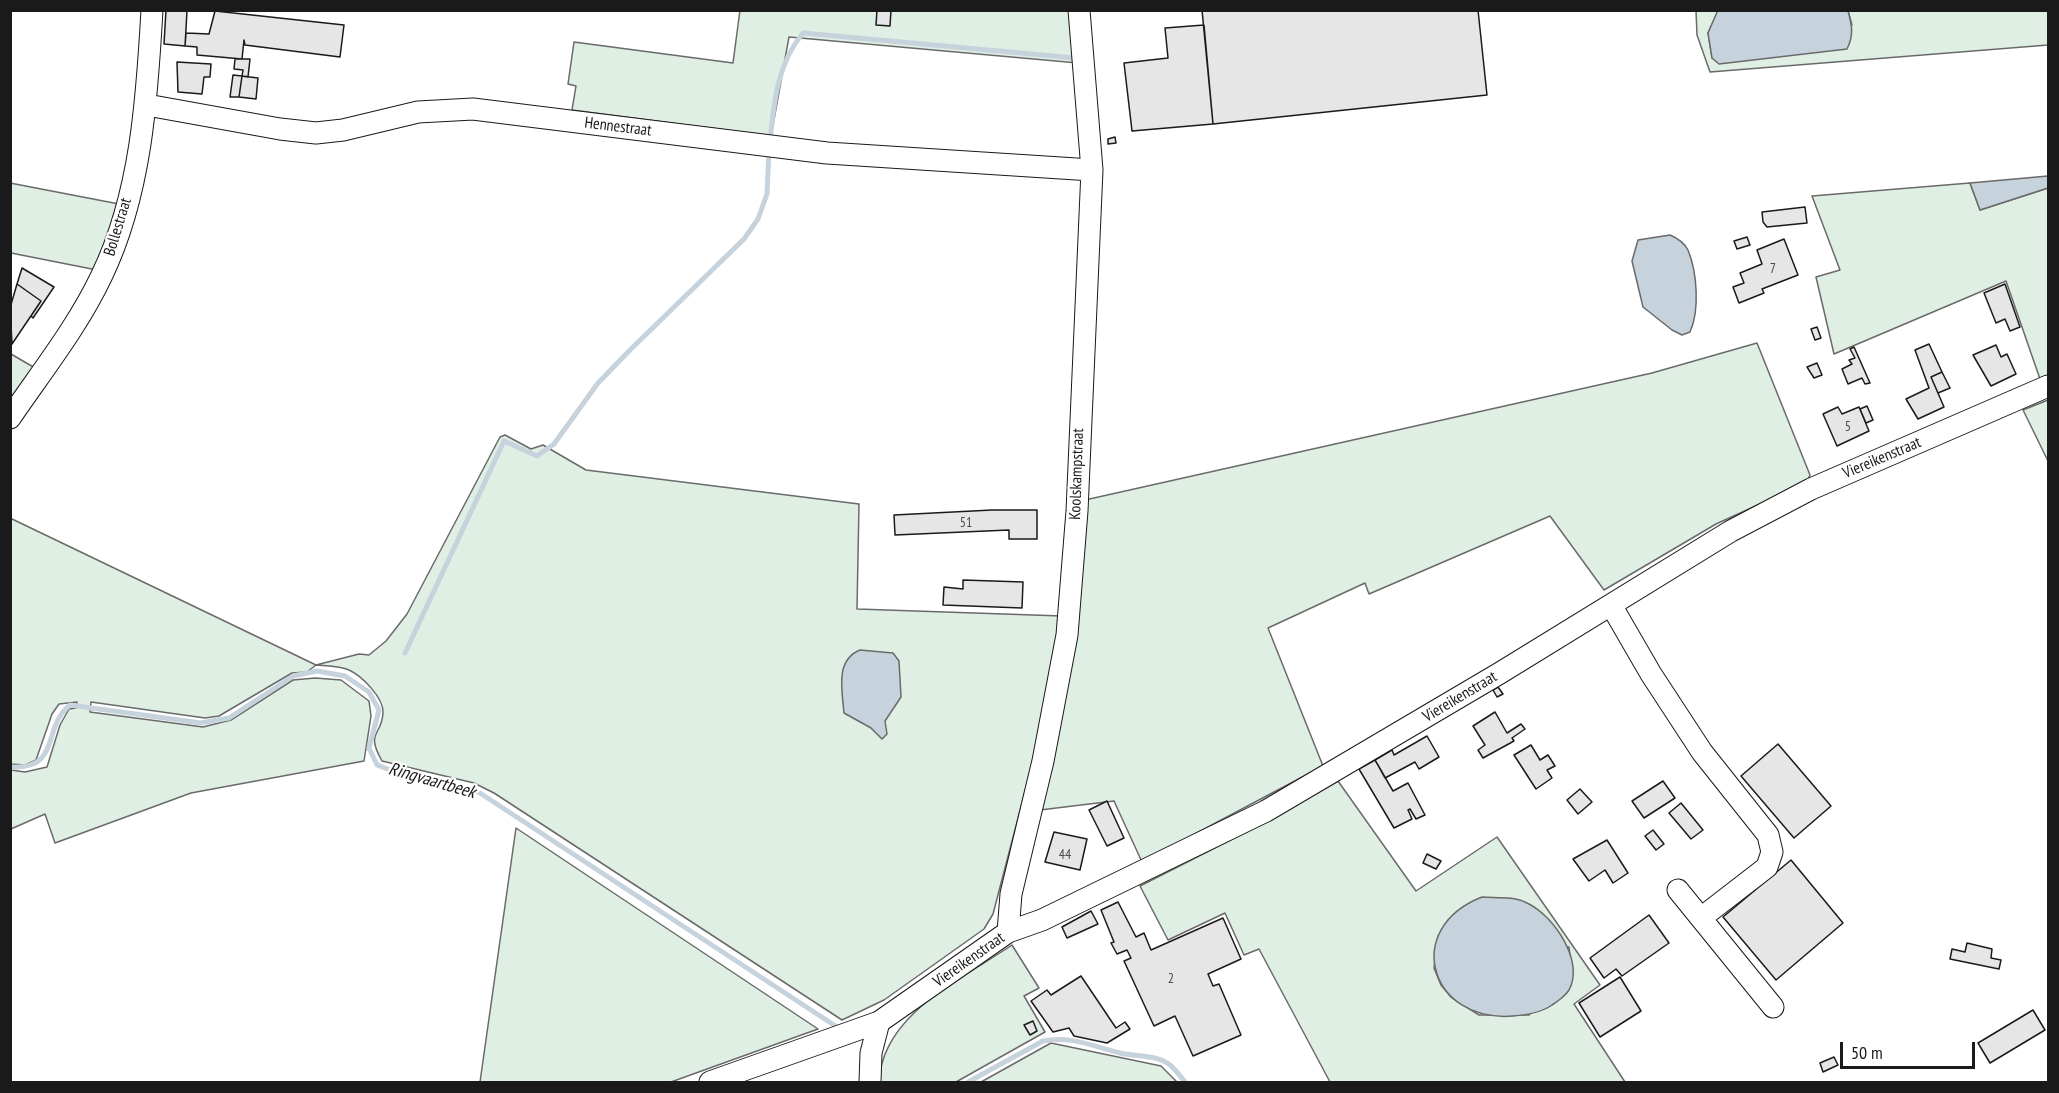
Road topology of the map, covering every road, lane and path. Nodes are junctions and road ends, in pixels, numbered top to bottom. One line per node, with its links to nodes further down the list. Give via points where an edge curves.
1 (152, 10): 3 (street, Bollestraat)
2 (1079, 10): 4 (street, Koolskampstraat)
3 (147, 105): 4 (street, Hennestraat, via 316,133 418,112 473,110 827,153); 6 (street, Bollestraat, via 121,226 103,274 78,319)
4 (1092, 170): 10 (street, Koolskampstraat, via 1077,512 1067,635 1011,894)
5 (2049, 387): 7 (street, Viereikenstraat, via 1811,489 1731,531)
6 (10, 418)
7 (1611, 604): 9 (street, via 1702,752 1768,836 1772,852 1767,867); 10 (street, Viereikenstraat, via 1266,811 1042,920)
8 (1678, 890): 9 (street)
9 (1701, 918): 11 (street)
10 (1008, 932): 12 (street, Viereikenstraat)
11 (1773, 1007)
12 (879, 1022): 13 (street, Viereikenstraat); 14 (street, via 871,1053)
13 (710, 1083)
14 (870, 1083)

